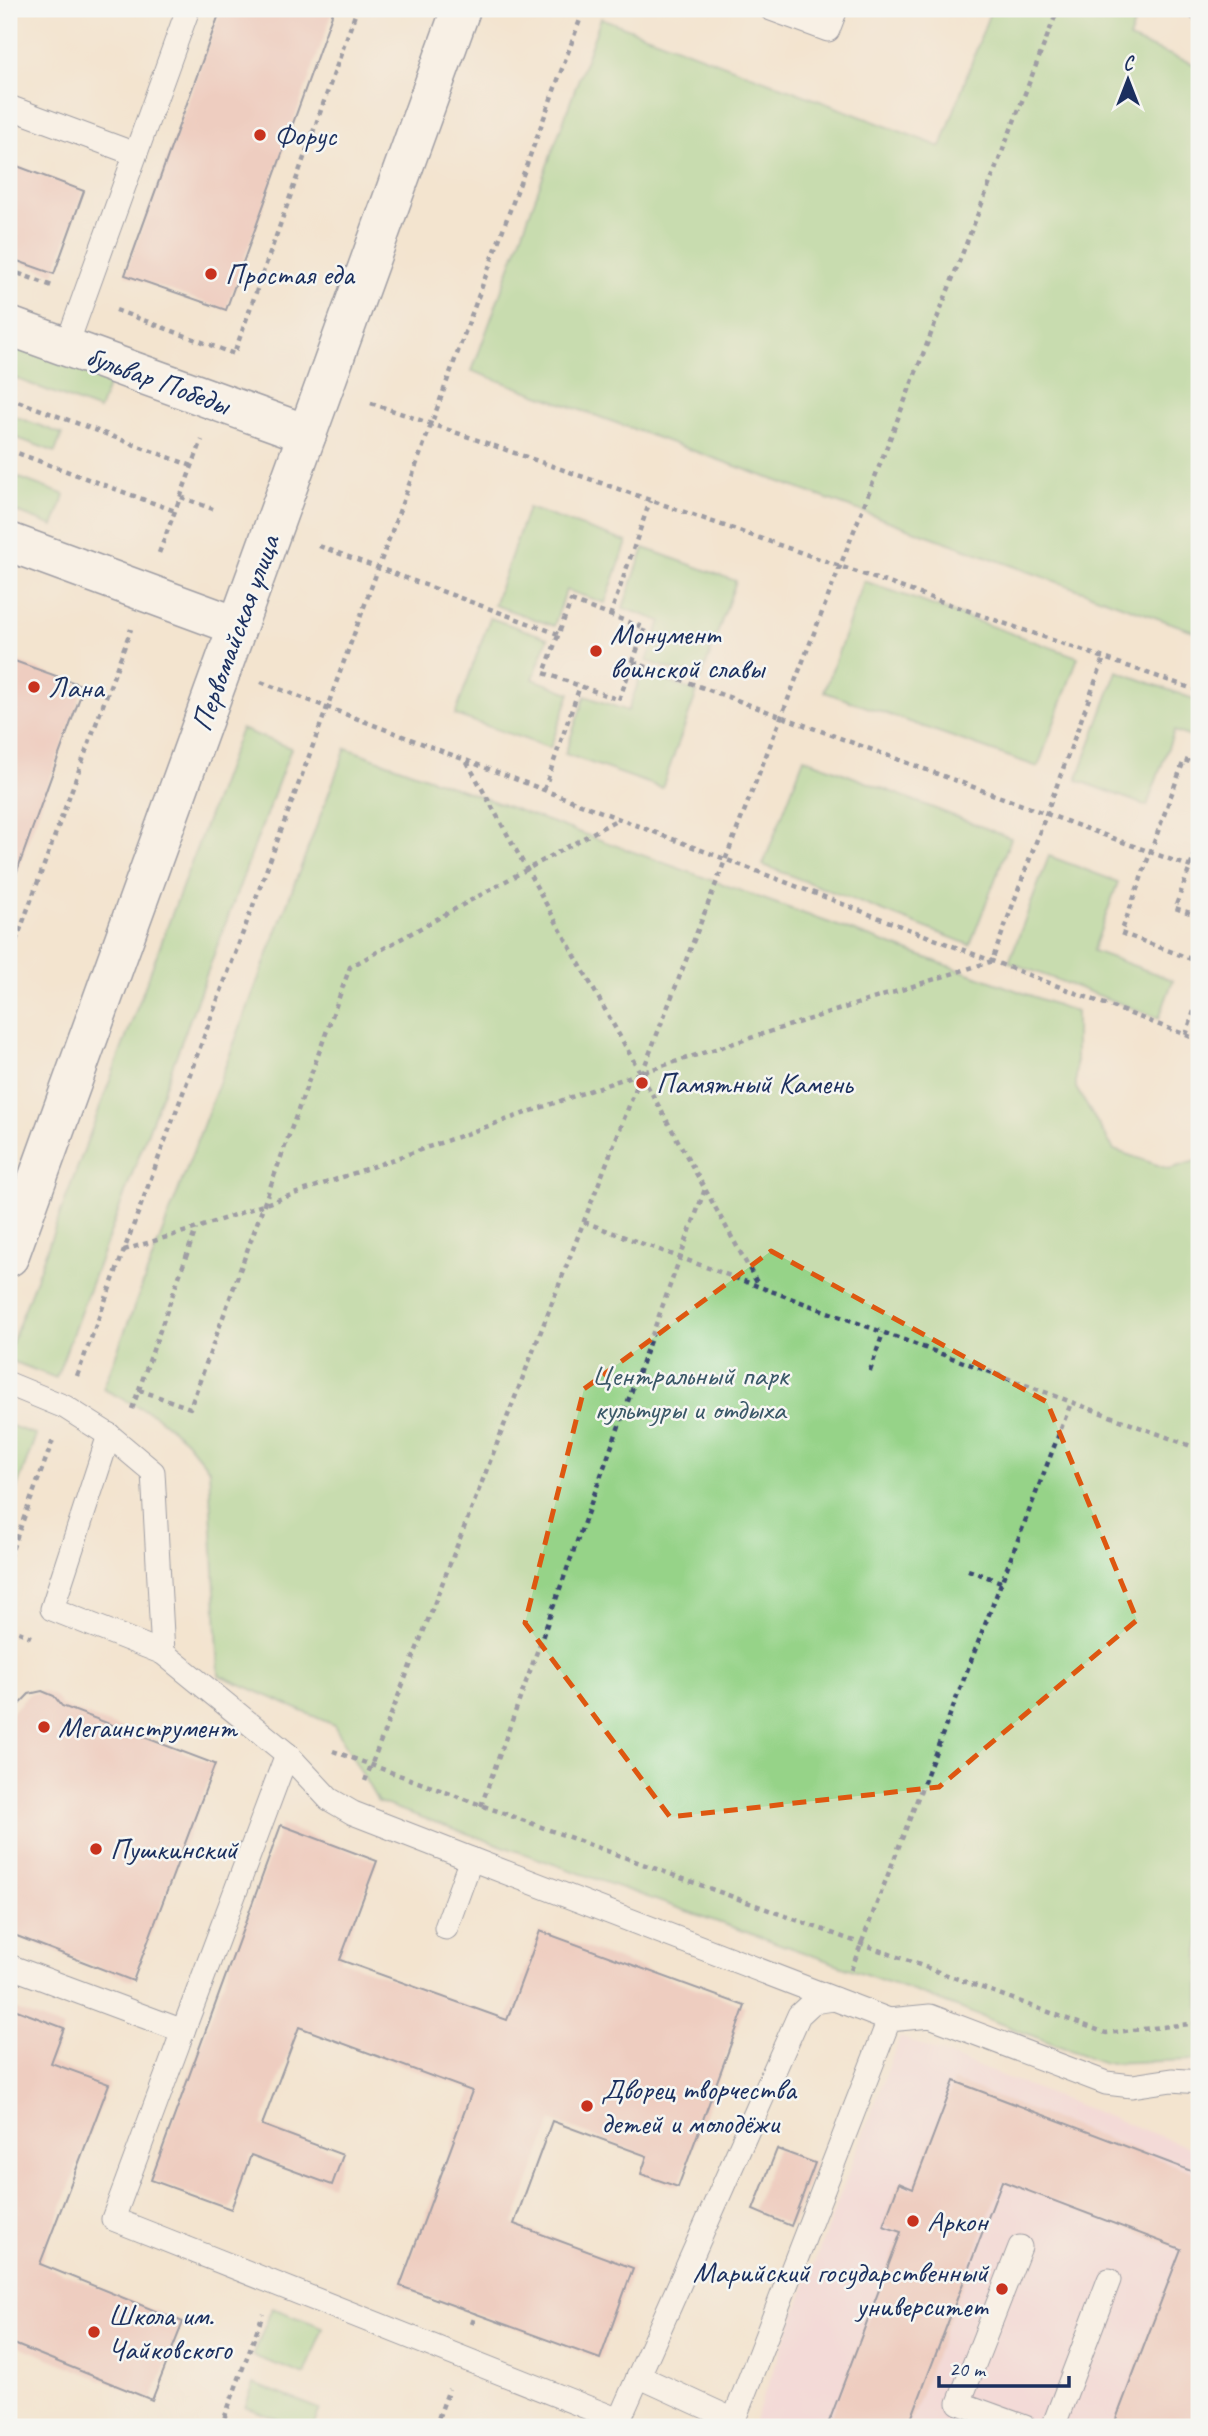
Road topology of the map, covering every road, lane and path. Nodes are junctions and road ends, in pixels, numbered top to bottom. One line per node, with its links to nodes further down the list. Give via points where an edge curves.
1 (188, 9): 9 (lane)
2 (356, 9): 11 (path, via 234,354)
3 (461, 9): 17 (main road, Первомайская улица)
4 (584, 9): 16 (path)
5 (771, 9): 6 (lane, via 828,30)
6 (836, 9)
7 (1058, 9): 28 (path)
8 (9, 107): 9 (lane)
9 (135, 154): 11 (lane)
10 (9, 270): 11 (path)
11 (83, 298): 13 (lane)
12 (9, 326): 13 (main road, бульвар Победы)
13 (65, 346): 17 (main road, бульвар Победы)
14 (9, 398): 20 (path)
15 (371, 403): 16 (path)
16 (431, 424): 22 (path); 29 (path)
17 (307, 434): 32 (main road, Первомайская улица)
18 (203, 435): 20 (path)
19 (9, 450): 24 (path)
20 (192, 466): 21 (path)
21 (181, 497): 23 (path); 24 (path)
22 (650, 500): 28 (path); 30 (path)
23 (213, 509)
24 (176, 511): 27 (path)
25 (9, 542): 32 (main road)
26 (319, 546): 29 (path)
27 (155, 564)
28 (840, 566): 34 (path); 40 (path)
29 (378, 568): 33 (path); 39 (path)
30 (610, 616): 33 (path, via 571,601); 35 (path, via 645,628)
31 (133, 625): 52 (path)
32 (237, 626): 63 (main road, Первомайская улица)
33 (558, 635): 37 (path, via 544,673)
34 (1104, 658): 38 (path); 44 (path)
35 (633, 662): 37 (path, via 619,701); 40 (path)
36 (255, 680): 39 (path)
37 (580, 686): 43 (path)
38 (1199, 691)
39 (327, 708): 41 (path); 62 (path)
40 (781, 716): 44 (path); 48 (path)
41 (466, 761): 43 (path); 50 (path)
42 (1199, 765): 47 (path, via 1184,760)
43 (544, 790): 45 (path)
44 (1047, 814): 47 (path); 53 (path)
45 (619, 819): 48 (path); 50 (path)
46 (1199, 843): 49 (path)
47 (1152, 851): 49 (path); 54 (path, via 1121,933)
48 (725, 859): 53 (path); 58 (path)
49 (1191, 867): 51 (path, via 1175,908)
50 (527, 869): 58 (path); 68 (path, via 350,967 190,1408)
51 (1199, 916)
52 (9, 960)
53 (992, 961): 56 (path); 58 (path)
54 (1199, 962)
55 (1199, 996): 56 (path)
56 (1186, 1035): 57 (path)
57 (1199, 1040)
58 (640, 1073): 59 (path); 60 (path); 61 (path)
59 (705, 1189): 64 (path); 82 (path)
60 (584, 1222): 64 (path); 81 (path)
61 (197, 1228): 62 (path); 68 (path)
62 (124, 1250): 70 (path)
63 (9, 1257)
64 (760, 1287): 65 (path)
65 (883, 1333): 66 (path); 69 (path)
66 (870, 1371)
67 (9, 1384): 70 (lane)
68 (139, 1390): 71 (path)
69 (1071, 1402): 72 (path); 75 (path)
70 (65, 1407): 71 (lane); 73 (path)
71 (114, 1440): 78 (lane, via 153,1472); 78 (lane, via 52,1609)
72 (1199, 1449)
73 (9, 1558)
74 (968, 1570): 75 (path)
75 (1001, 1582): 86 (path)
76 (9, 1628): 77 (path)
77 (34, 1638)
78 (163, 1653): 80 (lane)
79 (332, 1751): 81 (path)
80 (286, 1754): 83 (lane, via 329,1798); 91 (lane)
81 (372, 1765): 82 (path); 83 (path)
82 (481, 1806): 86 (path)
83 (353, 1813): 84 (lane)
84 (471, 1859): 85 (lane); 88 (lane)
85 (446, 1928)
86 (861, 1945): 88 (path); 90 (path, via 1106,2033)
87 (9, 1966): 91 (lane)
88 (837, 2001): 89 (lane); 96 (lane, via 813,2002 799,2015)
89 (889, 2021): 92 (lane, via 930,2016 1106,2083 1132,2087 1172,2080); 98 (lane)
90 (1199, 2023)
91 (183, 2031): 95 (lane, via 113,2219)
92 (1199, 2082)
93 (1020, 2247): 100 (lane, via 959,2403)
94 (1110, 2280): 101 (lane)
95 (275, 2284): 97 (lane); 99 (path)
96 (638, 2376): 97 (lane); 98 (lane)
97 (617, 2424)
98 (732, 2424)
99 (221, 2427)
100 (1025, 2427)
101 (1053, 2427)

